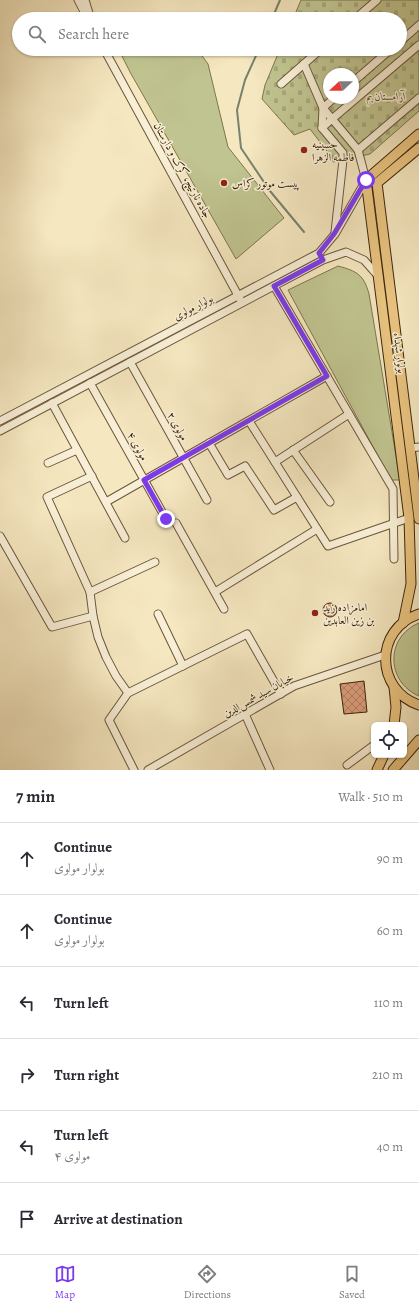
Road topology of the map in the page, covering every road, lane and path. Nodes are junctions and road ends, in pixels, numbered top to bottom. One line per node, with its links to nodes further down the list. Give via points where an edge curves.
1 (78, 0): 4 (street)
2 (85, 0): 5 (street)
3 (377, 0): 6 (street)
4 (86, 12)
5 (88, 12)
6 (363, 12)
7 (419, 25): 8 (street)
8 (407, 36)
9 (419, 45): 10 (street)
10 (407, 55)
11 (108, 56): 32 (street, جاده نارتیچ، کرک و دارستان)
12 (313, 56): 15 (street)
13 (383, 56): 16 (street)
14 (406, 56): 21 (street)
15 (304, 64): 17 (street); 20 (street)
16 (359, 77)
17 (282, 84)
18 (419, 98): 25 (street)
19 (327, 104): 20 (street)
20 (323, 108): 21 (street); 22 (street)
21 (332, 119): 22 (street); 25 (street)
22 (322, 128): 27 (street, via 342,153 343,160)
23 (419, 134): 26 (main road)
24 (419, 148): 34 (main road, بولوار شهداء, via 377,183)
25 (358, 150): 26 (street)
26 (366, 180): 27 (street, بولوار مولوی); 30 (main road, بولوار شهداء)
27 (334, 234): 28 (street, بولوار مولوی)
28 (319, 253): 29 (street); 32 (street, بولوار مولوی)
29 (323, 260): 30 (street, بولوار مولوی, via 346,252 364,260); 31 (street, بولوار مولوی)
30 (379, 277): 35 (main road, بولوار شهداء)
31 (274, 286): 33 (street, بولوار مولوی); 37 (street)
32 (238, 296): 33 (street, جاده نارتیچ، کرک و دارستان); 42 (street, بولوار مولوی)
33 (242, 303): 36 (street, بولوار مولوی)
34 (399, 359): 35 (main road); 44 (main road, بولوار شهداء)
35 (389, 360): 52 (main road, بولوار شهداء)
36 (130, 362): 38 (street, بولوار مولوی); 47 (street, مولوی ۲)
37 (327, 376): 40 (street); 41 (street)
38 (90, 383): 39 (street, بولوار مولوی); 51 (street, مولوی ۴)
39 (52, 403): 42 (street, بولوار مولوی); 45 (street)
40 (349, 414): 46 (street); 53 (street)
41 (249, 421): 43 (street); 48 (street)
42 (1, 426)
43 (209, 443): 47 (street); 54 (street, via 228,475 245,466 274,510)
44 (415, 448): 60 (main road, بولوار شهداء)
45 (77, 450): 49 (street); 50 (street)
46 (294, 450): 48 (street); 57 (street)
47 (183, 458): 51 (street); 55 (street, مولوی ۲)
48 (275, 462): 54 (street)
49 (48, 463)
50 (92, 476): 56 (street); 68 (street, via 46,497)
51 (144, 480): 56 (street); 59 (street, مولوی ۴)
52 (405, 485): 53 (street); 58 (main road, بولوار شهداء)
53 (393, 489): 62 (street)
54 (297, 497): 63 (street)
55 (207, 500)
56 (106, 502): 65 (street)
57 (330, 502)
58 (409, 518): 62 (street); 74 (main road, بولوار شهداء, via 411,584)
59 (166, 519)
60 (419, 519)
61 (176, 523): 69 (street)
62 (394, 523): 63 (street, via 328,546); 66 (street)
63 (317, 529): 69 (street)
64 (0, 536): 73 (street, via 52,627)
65 (125, 538)
66 (394, 559)
67 (156, 562): 68 (street)
68 (90, 592): 73 (street)
69 (215, 592): 70 (street)
70 (224, 609)
71 (158, 614): 76 (street)
72 (419, 614): 74 (main road)
73 (93, 616): 78 (street, via 106,657)
74 (403, 623): 75 (main road, via 395,630)
75 (386, 655): 77 (main road, via 387,672); 79 (street, خیابان سید شمس‌الدین, via 294,686)
76 (183, 666): 78 (street); 79 (street, via 247,634)
77 (394, 687): 80 (main road, via 405,698); 82 (main road)
78 (128, 693): 87 (street, via 108,720)
79 (281, 694): 81 (street, خیابان سید شمس‌الدین)
80 (419, 705)
81 (245, 714): 88 (street, خیابان سید شمس‌الدین); 89 (street)
82 (394, 722)
83 (419, 740): 91 (main road)
84 (371, 747): 86 (street)
85 (383, 758): 90 (main road)
86 (347, 765)
87 (134, 770)
88 (148, 770)
89 (270, 770)
90 (377, 770)
91 (393, 770)

